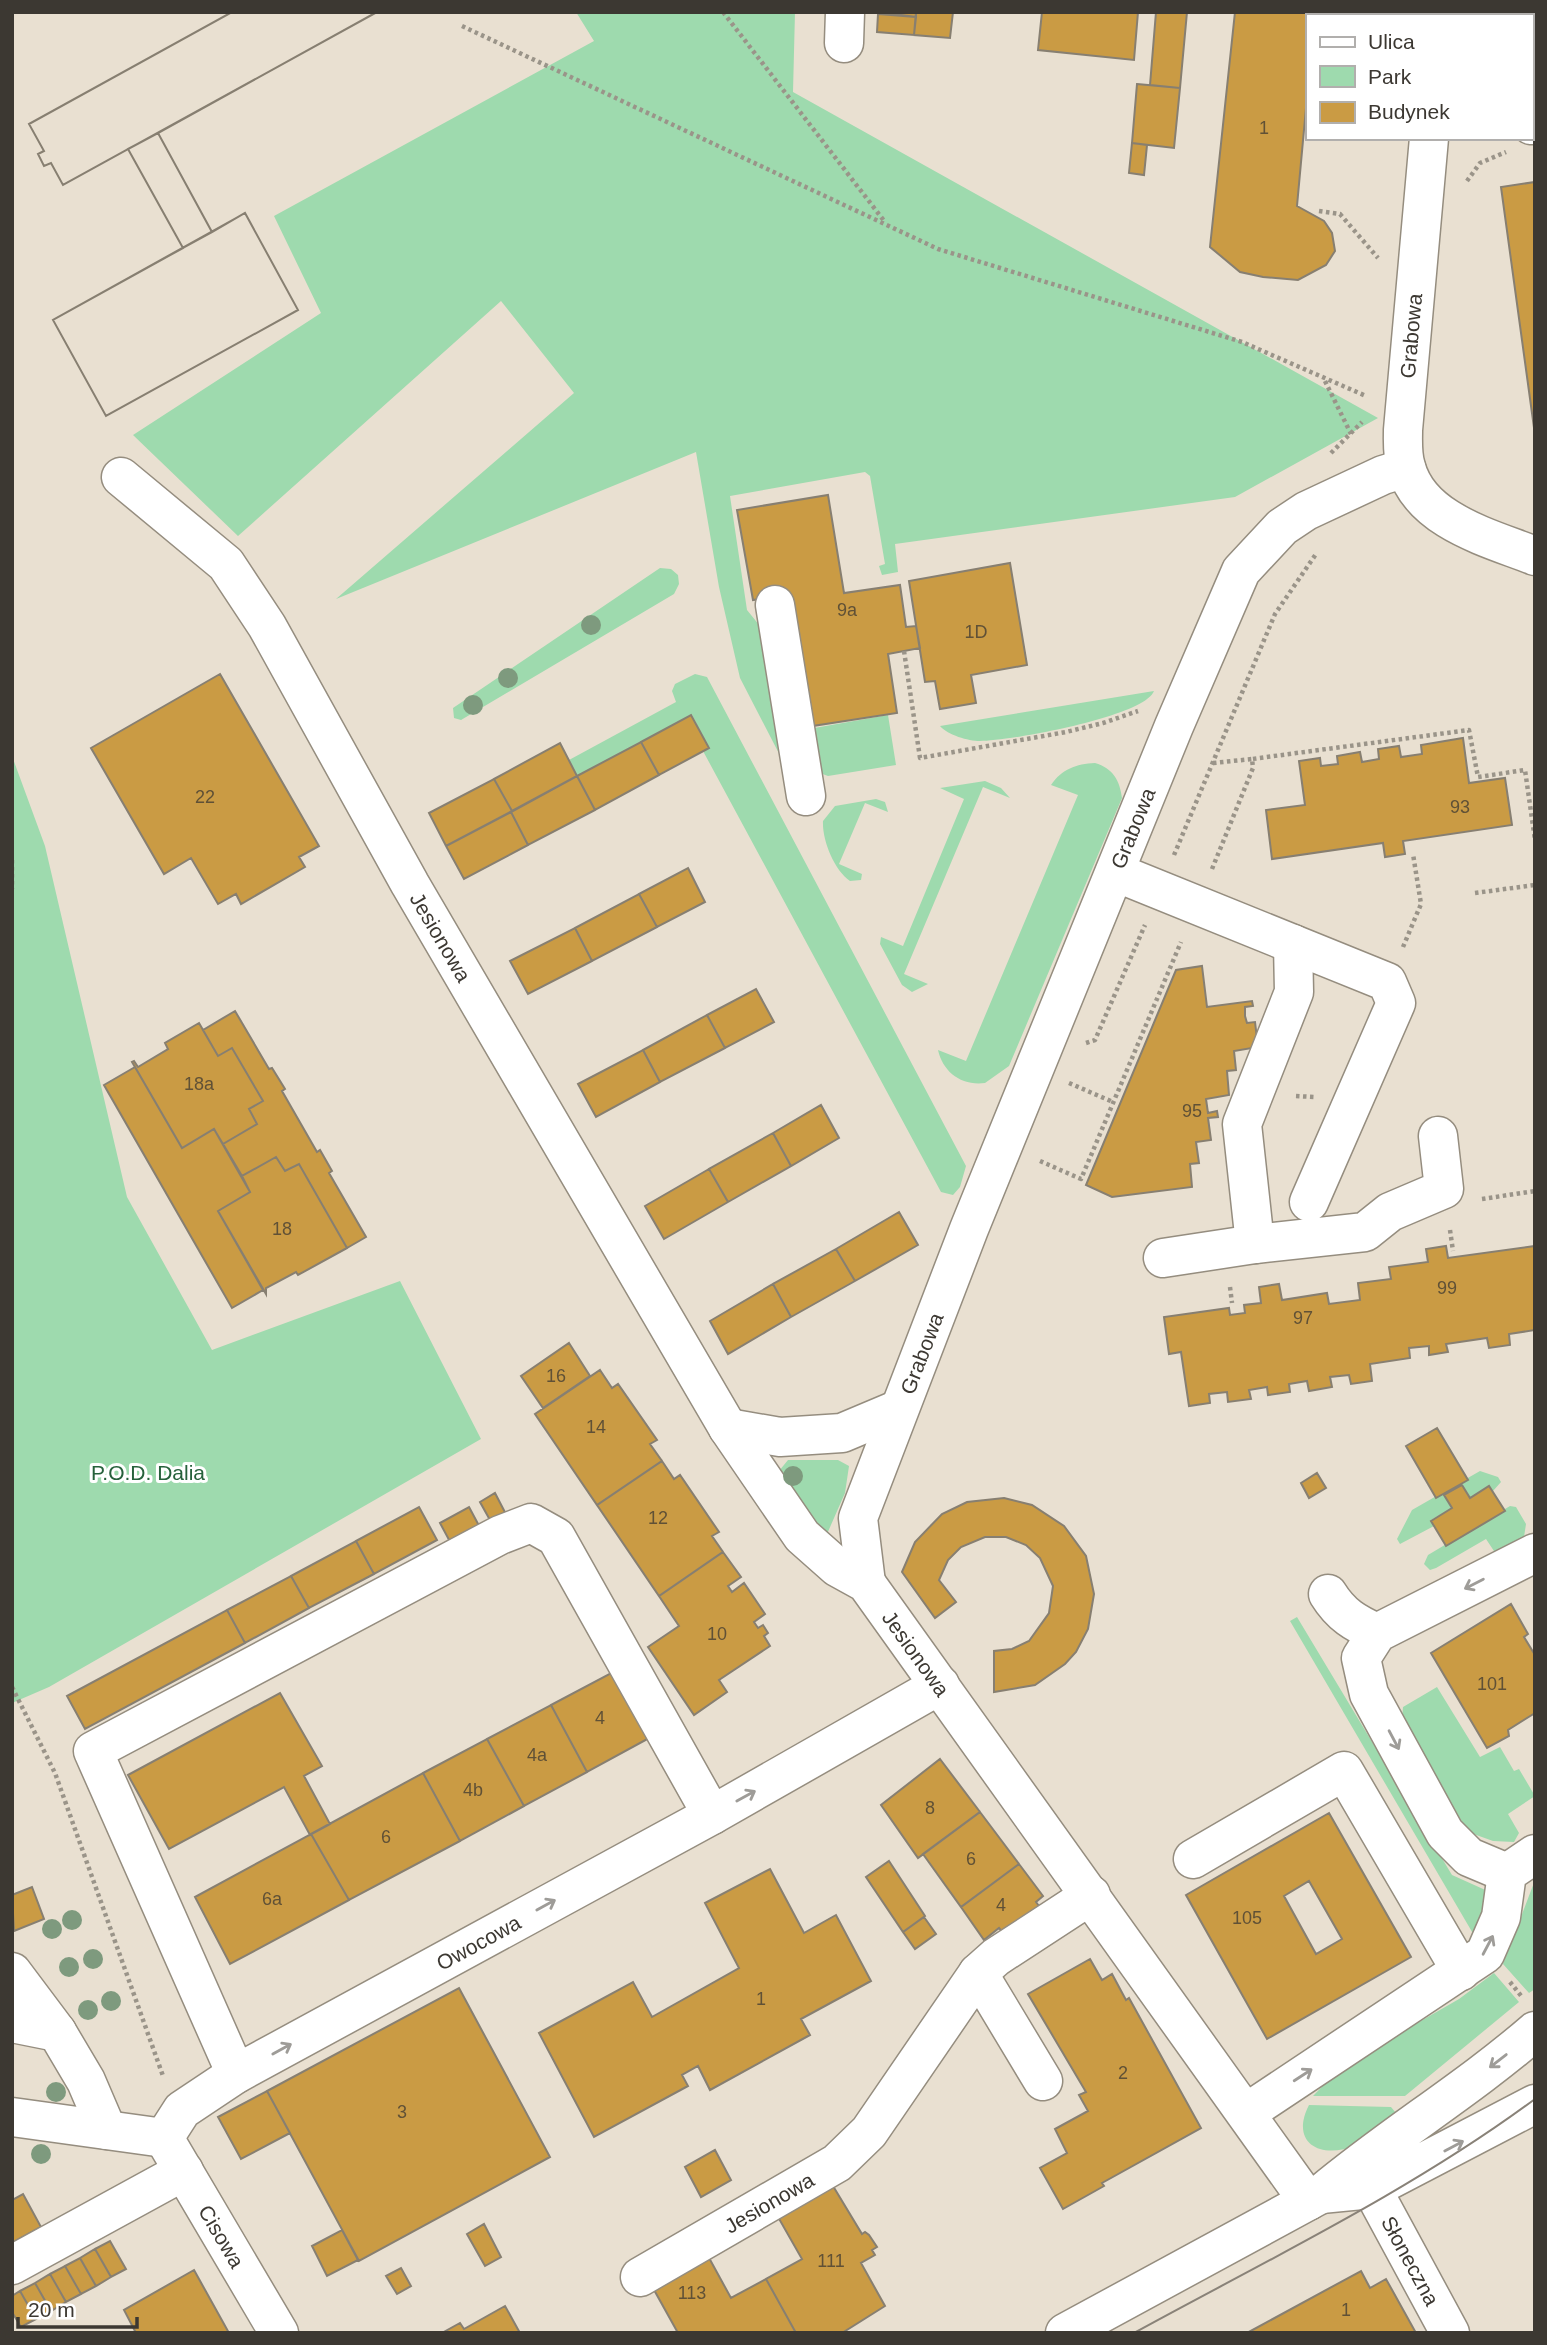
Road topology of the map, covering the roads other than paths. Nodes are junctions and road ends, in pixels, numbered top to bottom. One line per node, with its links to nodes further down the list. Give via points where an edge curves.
1 (1437, 140): 2 (street, Grabowa, via 1403,430)
2 (1406, 468): 4 (street, via 1420,495 1441,514); 7 (street, Grabowa, via 1306,511 1282,527 1241,571)
3 (121, 477): 14 (street, Jesionowa, via 226,564 262,619 410,884)
4 (1535, 555)
5 (775, 605): 6 (street)
6 (806, 796)
7 (1115, 872): 8 (street); 13 (street, Grabowa)
8 (1293, 944): 10 (street, via 1387,982 1396,1003); 11 (street, via 1294,992 1242,1124)
9 (1438, 1136): 11 (street, via 1444,1189 1390,1212 1365,1232)
10 (1308, 1202)
11 (1255, 1244): 12 (street)
12 (1163, 1258)
13 (899, 1409): 14 (street, via 842,1433 780,1437); 16 (street, Grabowa, via 858,1518)
14 (728, 1428): 16 (street, Jesionowa, via 802,1536 836,1567)
15 (1535, 1553): 18 (street, one-way to 18)
16 (866, 1583): 19 (street, Jesionowa)
17 (1328, 1594): 18 (street, via 1338,1610)
18 (1377, 1633): 22 (street, one-way to 22, via 1361,1658 1369,1694 1445,1833 1469,1857)
19 (940, 1685): 20 (street, Owocowa, one-way to 19); 23 (street, Jesionowa)
20 (712, 1815): 30 (street, Owocowa, one-way to 20); 30 (street, via 556,1536 531,1523 500,1535 93,1751)
21 (1193, 1859): 24 (street, via 1344,1771)
22 (1521, 1864): 24 (street, one-way to 22, via 1485,1954)
23 (1091, 1895): 26 (street, Jesionowa); 34 (street, Jesionowa)
24 (1461, 1971): 34 (street, one-way to 24)
25 (12, 1972): 29 (street)
26 (978, 1973): 31 (street); 42 (street, Jesionowa, via 869,2132 837,2163)
27 (12, 2023): 29 (street)
28 (1535, 2031): 32 (street, one-way to 32)
29 (57, 2032): 37 (street, via 86,2081)
30 (236, 2074): 36 (street, Owocowa)
31 (1043, 2081)
32 (1461, 2091): 39 (street); 40 (street)
33 (1535, 2104): 39 (street, one-way to 33)
34 (1246, 2113): 40 (street, Jesionowa)
35 (12, 2117): 37 (street)
36 (173, 2124): 37 (street); 38 (street, Cisowa)
37 (107, 2130)
38 (184, 2171): 41 (street); 43 (street, Cisowa)
39 (1372, 2189): 40 (street); 45 (street, Słoneczna)
40 (1315, 2198): 44 (street)
41 (12, 2265)
42 (640, 2277)
43 (279, 2333)
44 (1065, 2333)
45 (1450, 2333)

